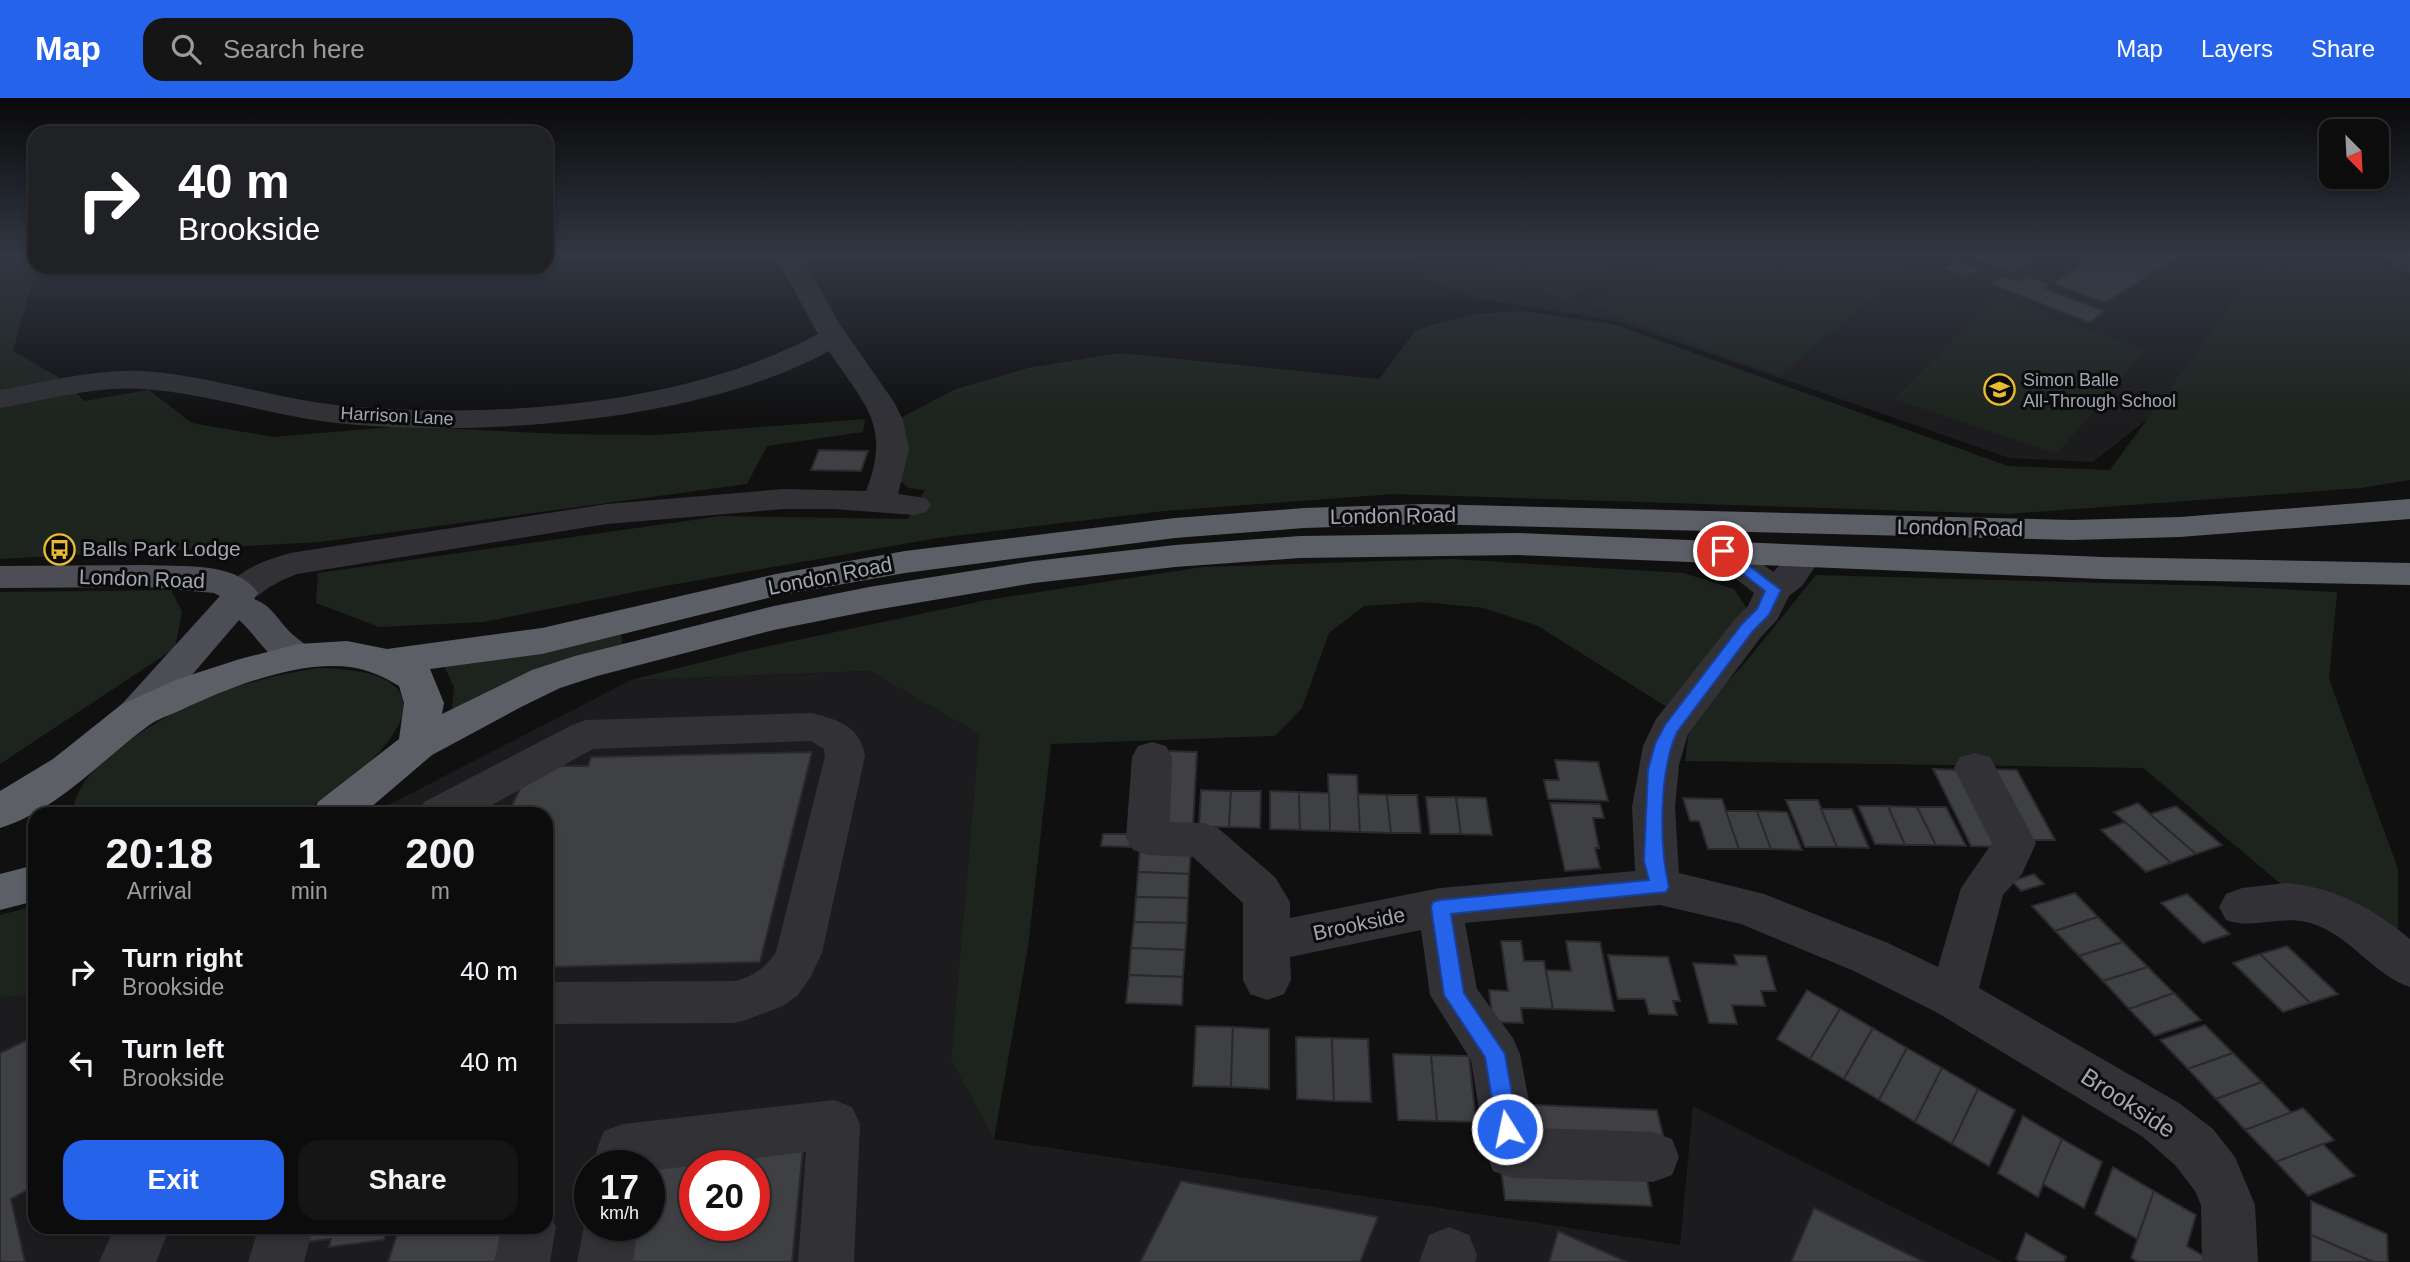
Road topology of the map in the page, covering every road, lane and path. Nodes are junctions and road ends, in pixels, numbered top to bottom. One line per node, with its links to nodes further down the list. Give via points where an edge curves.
1 (819, 309): 2 (street)
2 (842, 349): 3 (street, Harrison Lane, via 664,396 477,419 343,415 193,386 127,380); 4 (street, via 883,407 891,429 894,450)
3 (0, 399)
4 (878, 503): 5 (street); 12 (street, via 784,499 607,514 290,564 263,575)
5 (914, 505)
6 (2410, 509): 14 (highway, London Road, via 2180,527 2072,530 1426,514 1175,528 905,562 776,585 542,641)
7 (1723, 551): 8 (highway, London Road); 11 (street); 16 (highway, London Road, via 1421,543 1175,556 1034,572 774,618 624,655 546,680)
8 (1806, 555): 9 (highway, London Road); 11 (street)
9 (2410, 574)
10 (0, 577): 12 (main road, London Road, via 146,576 222,583)
11 (1773, 590): 25 (street, via 1764,612 1670,729 1663,744 1657,770 1654,861)
12 (236, 598): 13 (main road, London Road); 15 (main road)
13 (298, 657): 14 (highway, via 347,654); 15 (highway, via 192,689)
14 (387, 662): 16 (highway, via 416,678 424,703)
15 (136, 714): 19 (highway)
16 (418, 745): 21 (highway, London Road)
17 (1152, 757): 27 (street, Brookside, via 1148,838 1203,840 1259,890 1267,941)
18 (1975, 768): 30 (street, via 2014,844 2006,862 1983,888)
19 (68, 770): 20 (highway); 23 (highway)
20 (50, 807)
21 (343, 807)
22 (452, 807): 31 (street, via 586,734 811,727 840,740 845,756 799,953 791,972 776,986 734,1002)
23 (0, 812)
24 (28, 885): 26 (highway)
25 (1660, 887): 27 (street, Brookside); 30 (street, Brookside, via 1748,907 1871,957)
26 (0, 892)
27 (1440, 907): 33 (street, via 1454,995 1495,1054 1511,1153)
28 (2242, 907): 29 (street, via 2286,901 2322,907 2351,920)
29 (2410, 967)
30 (1953, 997): 43 (street, Brookside, via 2161,1120 2194,1147 2216,1175 2228,1205)
31 (553, 1003)
32 (623, 1150): 42 (street, via 834,1124)
33 (1653, 1157)
34 (140, 1234): 38 (street)
35 (284, 1234): 39 (street)
36 (528, 1234): 40 (street)
37 (608, 1241): 41 (street)
38 (127, 1262)
39 (276, 1262)
40 (522, 1262)
41 (605, 1262)
42 (827, 1262)
43 (2230, 1262)

